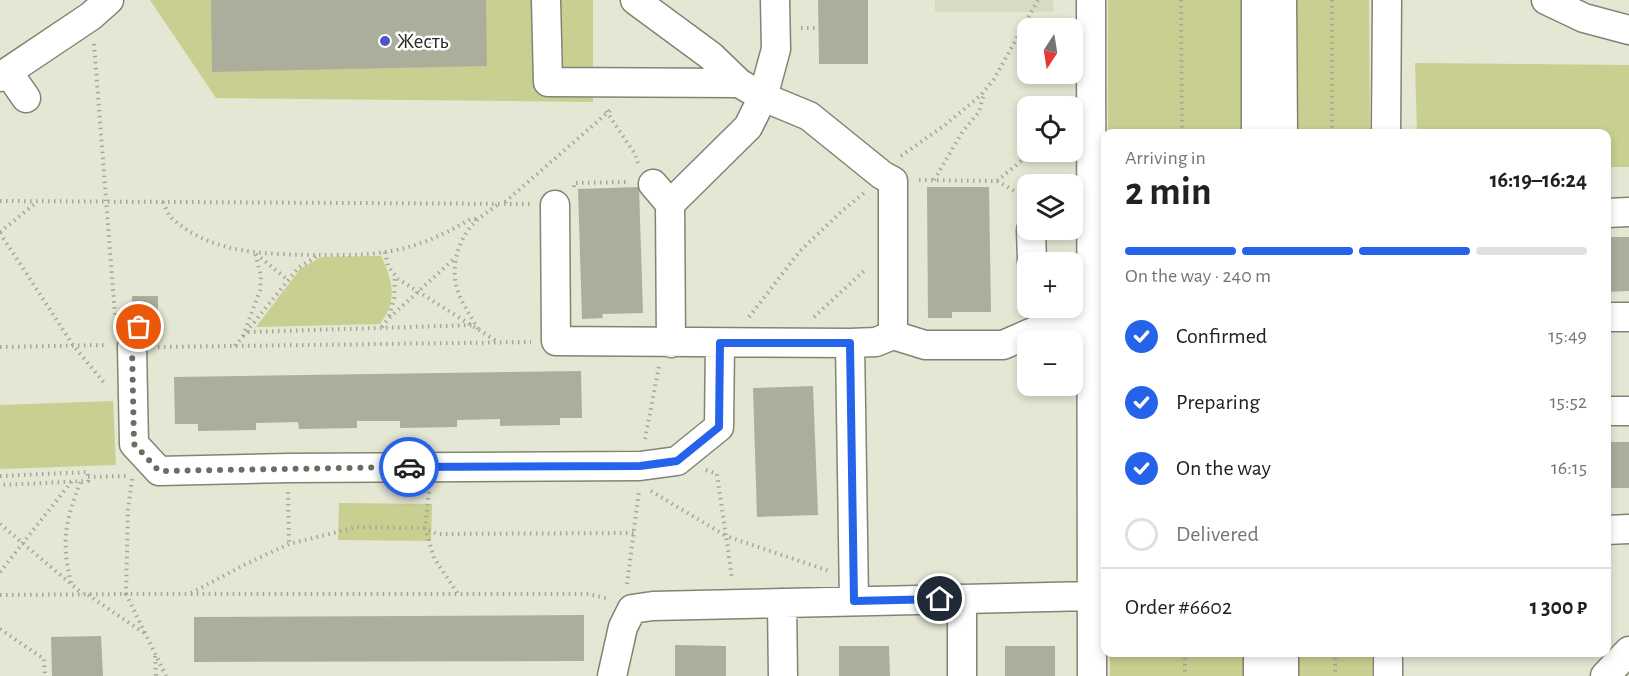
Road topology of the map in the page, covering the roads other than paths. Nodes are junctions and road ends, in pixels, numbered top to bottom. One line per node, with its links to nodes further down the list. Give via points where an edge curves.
1 (546, 0): 13 (street, via 548,82 643,83)
2 (635, 0): 13 (street, via 711,56)
3 (775, 0): 13 (street, via 776,49)
4 (1091, 0): 23 (street)
5 (1256, 0): 14 (street)
6 (1282, 0): 15 (street)
7 (1388, 0): 16 (street)
8 (1546, 0): 10 (street, via 1584,18)
9 (100, 8): 11 (street)
10 (1629, 30)
11 (4, 74): 12 (street)
12 (26, 98)
13 (744, 105): 24 (street, via 809,116 887,178); 26 (street, via 748,127 655,190)
14 (1256, 129)
15 (1282, 129)
16 (1386, 129)
17 (555, 204): 26 (street, via 556,341)
18 (1629, 212): 19 (street)
19 (1611, 213)
20 (1611, 317): 21 (street)
21 (1629, 317)
22 (1034, 319): 23 (street); 24 (street, via 1003,345 926,345)
23 (1092, 325): 36 (street)
24 (893, 335): 28 (street, via 876,342)
25 (130, 340): 27 (street, via 134,444 159,471 430,467 640,475 677,461 719,427)
26 (667, 342): 27 (street)
27 (720, 343): 28 (street)
28 (850, 343): 35 (street)
29 (1611, 411): 30 (street)
30 (1629, 411)
31 (1629, 529): 32 (street)
32 (1611, 530)
33 (1629, 546): 34 (street)
34 (1611, 547)
35 (854, 590): 37 (street); 38 (street)
36 (1092, 596): 37 (street); 46 (street)
37 (962, 599): 45 (street)
38 (782, 603): 43 (street, via 632,609 623,627); 44 (street)
39 (1629, 651): 50 (street)
40 (1258, 657): 47 (street)
41 (1284, 657): 48 (street)
42 (1388, 657): 49 (street)
43 (612, 676)
44 (783, 676)
45 (962, 676)
46 (1092, 676)
47 (1258, 676)
48 (1284, 676)
49 (1388, 676)
50 (1605, 676)

